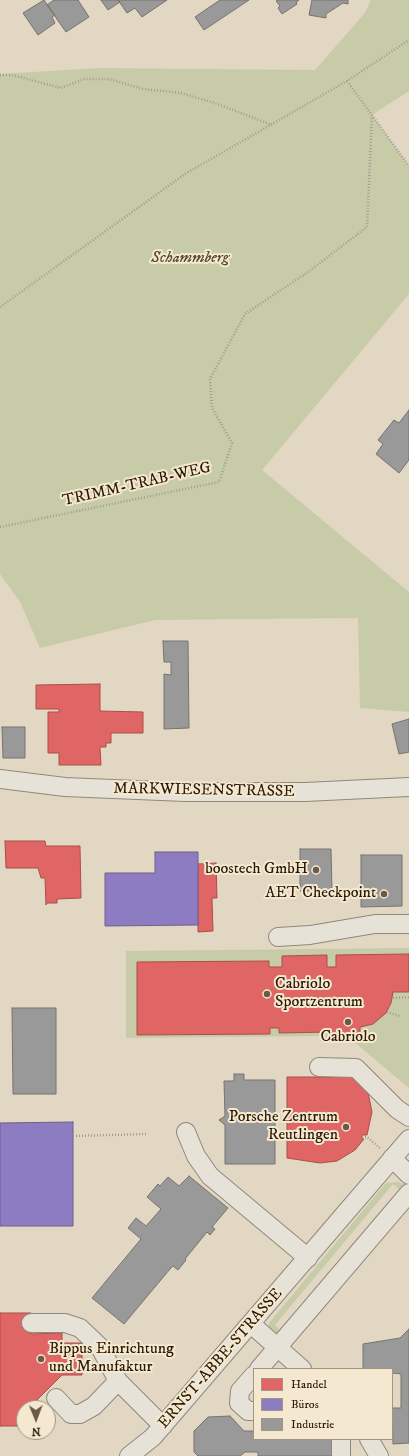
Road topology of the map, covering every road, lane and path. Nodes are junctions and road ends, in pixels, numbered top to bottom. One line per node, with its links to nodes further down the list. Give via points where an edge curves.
1 (409, 40): 3 (path)
2 (0, 75): 5 (path, via 12,75 61,88 84,79 109,79 143,89 181,93)
3 (347, 81): 4 (path); 5 (path)
4 (372, 115): 6 (path); 8 (path, TRIMM-TRAB-WEG, via 367,227 308,272 245,314 210,379 212,408 232,443 219,482)
5 (272, 125): 7 (path, via 185,174)
6 (409, 166)
7 (0, 307)
8 (0, 527)
9 (0, 779): 10 (street, MARKWIESENSTRASSE, via 72,787 185,792 305,792)
10 (409, 786)
11 (409, 924): 12 (street, via 375,924 310,935)
12 (278, 937)
13 (409, 997): 14 (path)
14 (393, 998)
15 (387, 1012): 16 (path)
16 (400, 1016)
17 (319, 1067): 18 (street, via 356,1068 397,1109)
18 (409, 1116)
19 (186, 1132): 26 (street, via 196,1156 210,1176)
20 (146, 1134): 21 (path)
21 (73, 1136)
22 (362, 1137): 24 (path, via 367,1137)
23 (409, 1139): 24 (street, ERNST-ABBE-STRASSE)
24 (398, 1162): 26 (street, ERNST-ABBE-STRASSE)
25 (407, 1201): 29 (street)
26 (308, 1258): 28 (street, ERNST-ABBE-STRASSE)
27 (31, 1323): 33 (street, via 65,1323 80,1328 100,1347)
28 (251, 1324): 29 (street); 36 (street, ERNST-ABBE-STRASSE)
29 (277, 1347): 30 (street); 31 (street)
30 (260, 1368)
31 (301, 1368)
32 (253, 1376): 35 (street, via 240,1391 239,1403 248,1411)
33 (118, 1381): 34 (street, via 94,1406 80,1414 70,1414); 36 (street)
34 (56, 1398)
35 (253, 1411)
36 (163, 1426): 39 (street, ERNST-ABBE-STRASSE)
37 (341, 1440): 40 (street)
38 (370, 1440): 41 (street)
39 (129, 1456)
40 (341, 1456)
41 (378, 1456)

